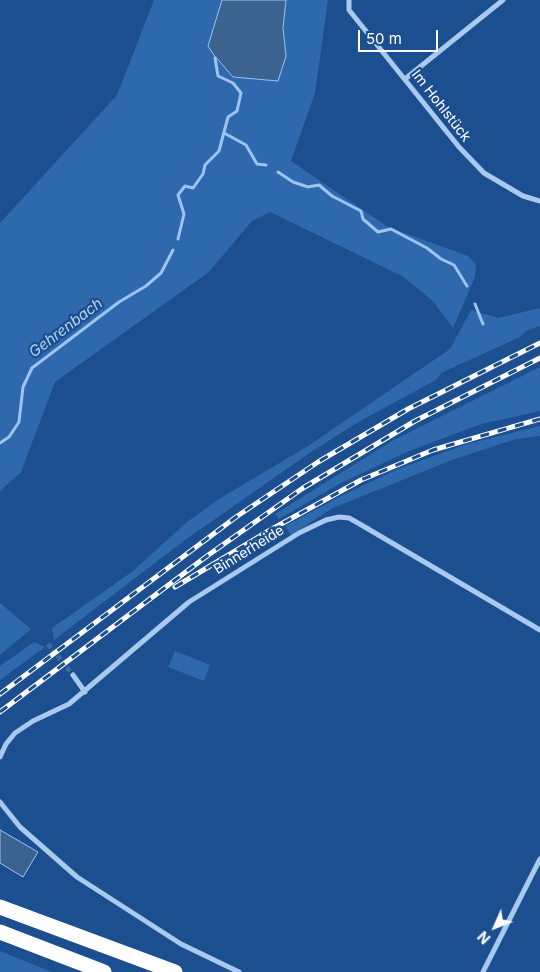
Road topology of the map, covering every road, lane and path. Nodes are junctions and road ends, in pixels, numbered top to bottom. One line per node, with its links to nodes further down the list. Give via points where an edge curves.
1 (349, 0): 3 (street, Im Hohlstück, via 349,10)
2 (503, 0): 3 (street)
3 (406, 79): 4 (street, Im Hohlstück, via 459,148 484,173 523,196)
4 (540, 201)
5 (540, 630): 7 (street, Binnerheide, via 358,523 338,517 299,533 189,602)
6 (73, 675): 7 (street)
7 (85, 692): 8 (street, Binnerheide, via 15,734)
8 (0, 757)
9 (0, 802): 15 (street, via 20,827 77,877 182,944)
10 (540, 858): 16 (street)
11 (0, 907): 14 (highway)
12 (0, 932): 13 (highway)
13 (104, 972)
14 (175, 972)
15 (239, 972)
16 (483, 972)

